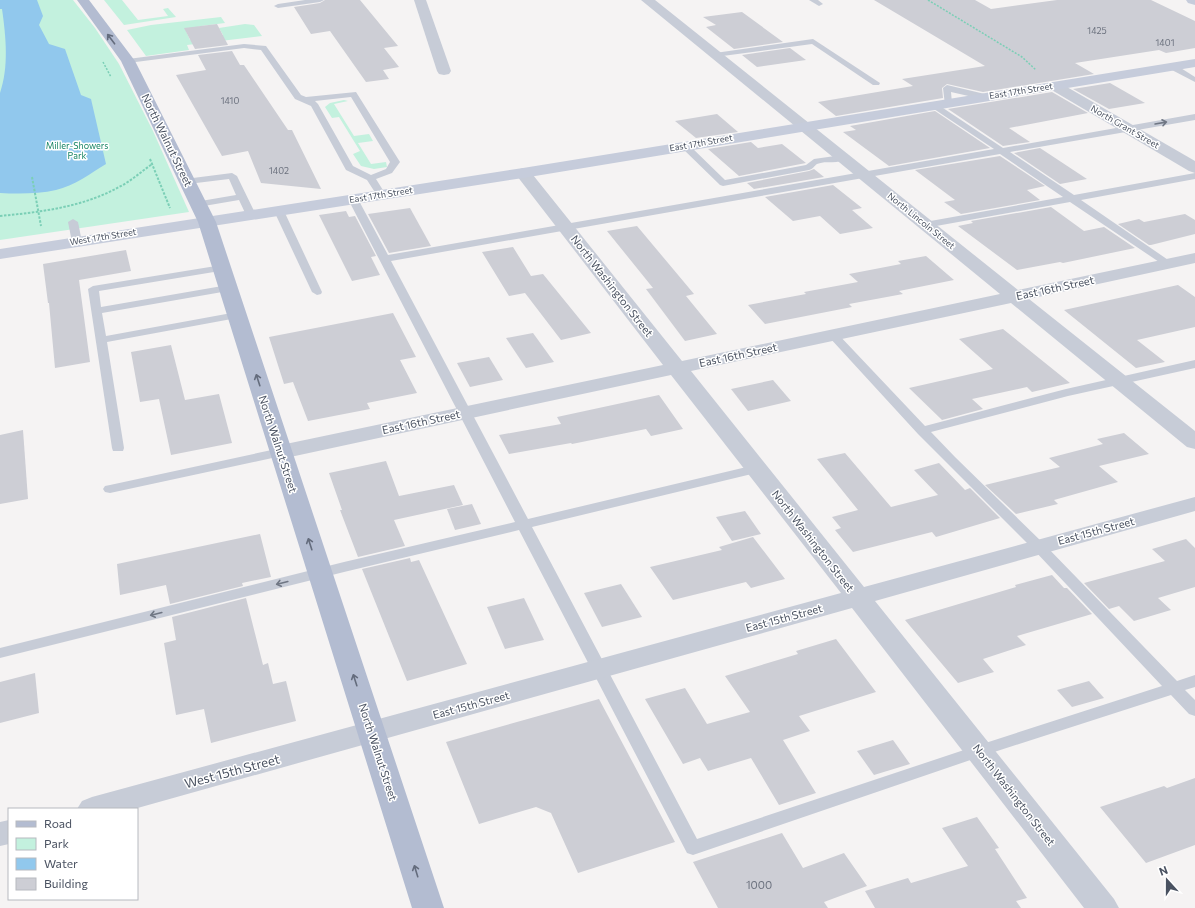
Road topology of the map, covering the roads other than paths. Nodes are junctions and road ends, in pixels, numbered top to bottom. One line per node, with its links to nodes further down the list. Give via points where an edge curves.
1 (83, 0): 11 (main road, North Walnut Street, one-way to 1)
2 (320, 0): 9 (lane)
3 (420, 0): 14 (street)
4 (647, 0): 10 (street, North Lincoln Street)
5 (812, 0): 8 (lane)
6 (1192, 0): 7 (main road)
7 (1195, 1)
8 (820, 4)
9 (278, 6)
10 (715, 55): 16 (lane, via 813,41); 22 (street, North Lincoln Street)
11 (128, 61): 19 (lane, via 244,46 263,48 298,97); 32 (main road, North Walnut Street)
12 (1195, 63): 13 (main road, East 17th Street)
13 (1173, 67): 15 (lane); 17 (main road, East 17th Street)
14 (444, 70)
15 (1195, 80)
16 (876, 83)
17 (1055, 86): 18 (main road, East 17th Street); 23 (street, North Grant Street)
18 (986, 97): 20 (main road, East 17th Street); 20 (lane, via 944,86)
19 (306, 100): 31 (lane, via 314,104 349,168); 31 (lane, via 353,94 395,162 389,171)
20 (941, 104): 22 (main road, East 17th Street); 25 (lane)
21 (1195, 117): 23 (lane, one-way to 21)
22 (803, 126): 24 (main road, East 17th Street); 26 (street, North Lincoln Street)
23 (1128, 128): 25 (lane); 27 (street, North Grant Street)
24 (685, 146): 26 (lane, via 723,183 810,168 814,162); 28 (main road, East 17th Street)
25 (1001, 151): 29 (lane); 35 (lane)
26 (842, 158): 29 (street, North Lincoln Street)
27 (1195, 168)
28 (524, 173): 33 (main road, East 17th Street); 42 (street, North Washington Street)
29 (864, 175): 41 (street, North Lincoln Street); 42 (lane)
30 (1195, 176): 35 (lane)
31 (371, 178): 33 (lane)
32 (188, 181): 34 (lane, via 232,176); 38 (main road, North Walnut Street)
33 (381, 195): 36 (main road, East 17th Street)
34 (242, 197): 38 (lane); 39 (lane)
35 (1072, 198): 41 (lane); 47 (lane)
36 (353, 199): 37 (main road, East 17th Street); 46 (lane)
37 (279, 211): 39 (main road, East 17th Street); 49 (lane)
38 (202, 213): 39 (main road, East 17th Street); 43 (main road, West 17th Street); 48 (main road, North Walnut Street)
39 (251, 215)
40 (73, 222): 43 (lane)
41 (925, 225): 50 (street, North Lincoln Street)
42 (566, 227): 46 (lane); 56 (street, North Washington Street)
43 (77, 242): 44 (main road, West 17th Street)
44 (0, 254)
45 (1195, 258): 47 (street, East 16th Street)
46 (384, 259): 58 (lane)
47 (1169, 264): 50 (street, East 16th Street)
48 (225, 278): 51 (lane); 51 (lane, via 93,289); 52 (main road, North Walnut Street)
49 (317, 292)
50 (1014, 297): 53 (street, East 16th Street); 57 (street, North Lincoln Street)
51 (97, 311): 54 (lane)
52 (237, 315): 54 (lane); 62 (main road, North Walnut Street, one-way to 52)
53 (833, 335): 56 (street, East 16th Street); 59 (lane)
54 (101, 340): 61 (lane)
55 (1195, 364): 57 (lane)
56 (676, 368): 58 (street, East 16th Street); 63 (street, North Washington Street)
57 (1117, 380): 59 (lane); 60 (street, North Lincoln Street)
58 (464, 413): 62 (street, East 16th Street); 66 (lane)
59 (922, 431): 67 (lane)
60 (1195, 442)
61 (118, 448)
62 (281, 452): 64 (lane); 68 (main road, North Walnut Street, one-way to 62)
63 (755, 469): 66 (lane); 69 (street, North Washington Street)
64 (110, 489)
65 (1195, 504): 67 (street, East 15th Street)
66 (523, 524): 68 (lane); 71 (lane)
67 (1039, 547): 69 (street, East 15th Street); 73 (lane)
68 (320, 573): 70 (lane, one-way to 70); 75 (main road, North Walnut Street, one-way to 68)
69 (857, 598): 71 (street, East 15th Street); 76 (street, North Washington Street)
70 (0, 653)
71 (600, 669): 75 (street, East 15th Street); 76 (lane, via 693,848)
72 (1195, 681): 73 (lane)
73 (1174, 688): 74 (lane); 76 (lane)
74 (1195, 710)
75 (372, 732): 77 (street, West 15th Street); 78 (main road, North Walnut Street, one-way to 75)
76 (979, 751): 79 (street, North Washington Street)
77 (96, 808)
78 (428, 908)
79 (1103, 908)

